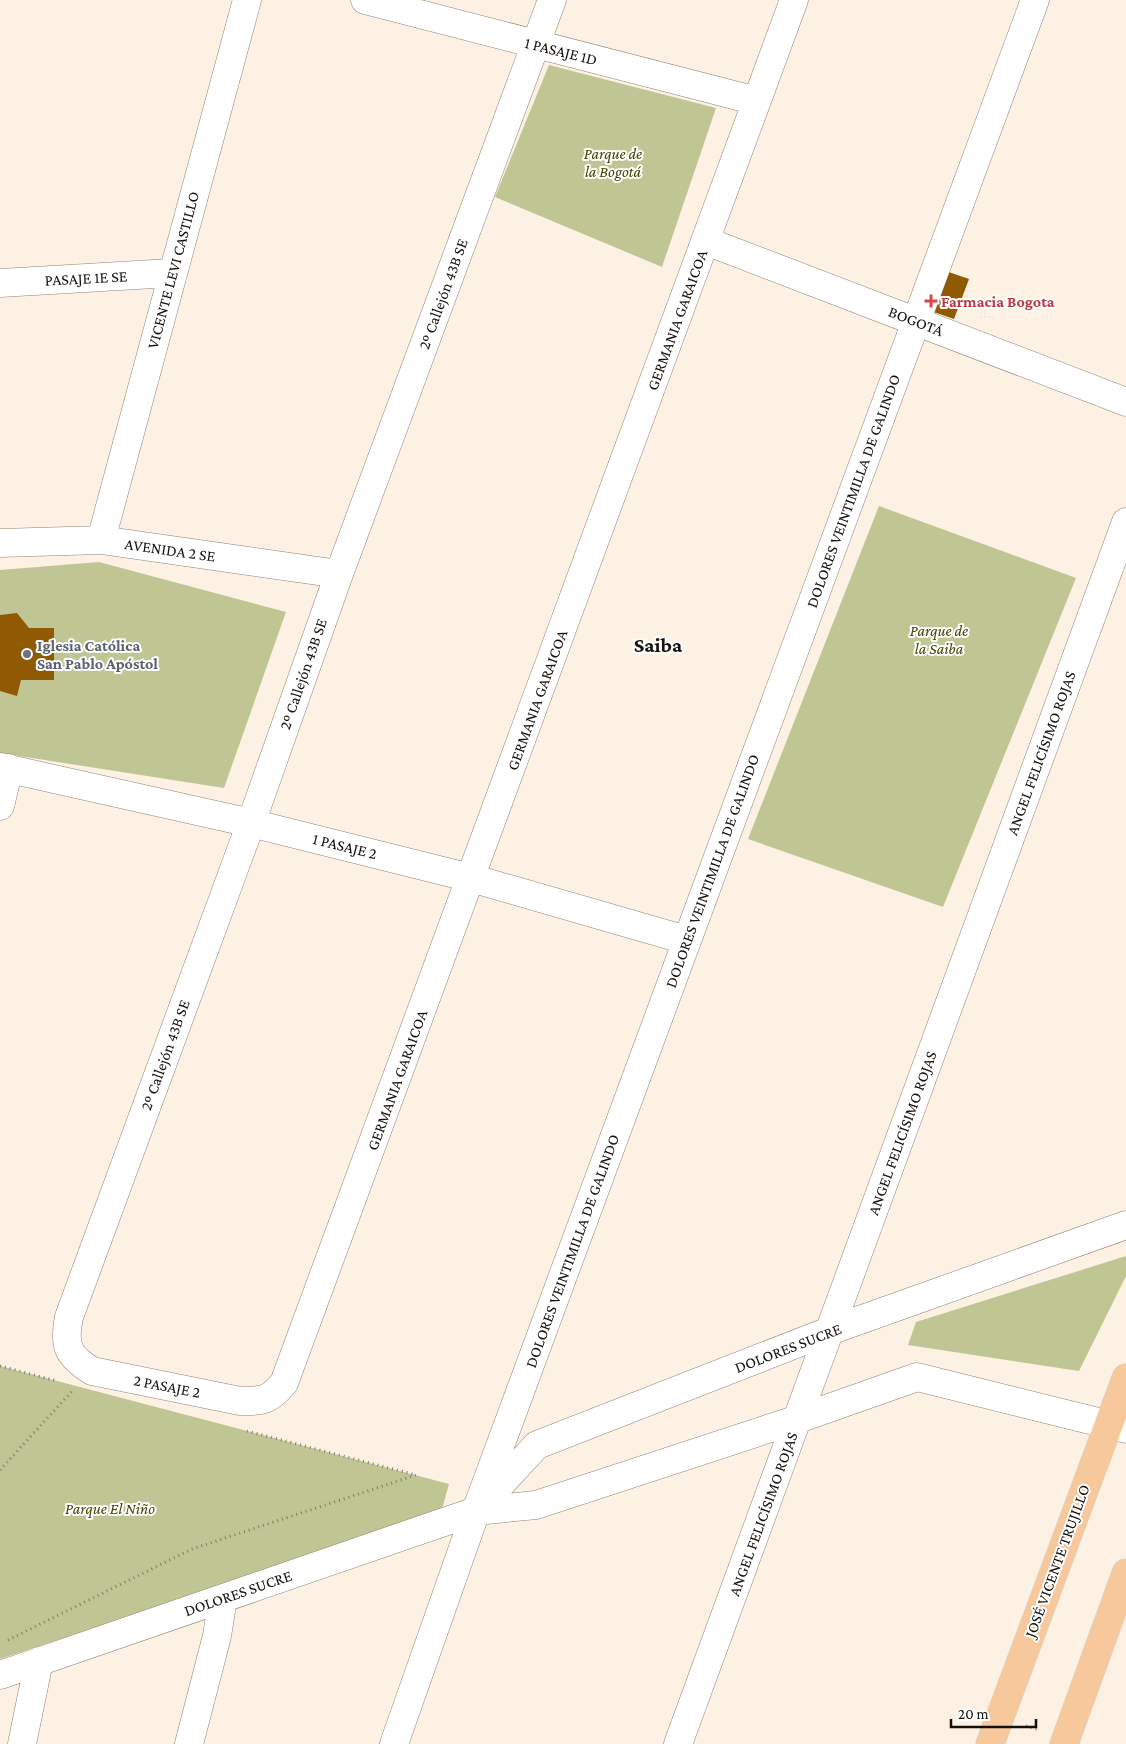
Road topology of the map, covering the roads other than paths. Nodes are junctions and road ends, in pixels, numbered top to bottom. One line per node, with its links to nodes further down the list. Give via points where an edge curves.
1 (246, 0): 9 (street, VICENTE LEVI CASTILLO)
2 (365, 0): 6 (street, 1 PASAJE 1D)
3 (552, 0): 6 (street, 2º Callejón 43B SE)
4 (794, 0): 7 (street, GERMANIA GARAICOA)
5 (1035, 0): 11 (street, DOLORES VEINTIMILLA DE GALINDO)
6 (536, 45): 7 (street, 1 PASAJE 1D); 16 (street, 2º Callejón 43B SE)
7 (757, 101): 8 (street, GERMANIA GARAICOA)
8 (706, 241): 11 (street, BOGOTÁ); 20 (street, GERMANIA GARAICOA)
9 (171, 273): 10 (street, PASAJE 1E SE); 14 (street, VICENTE LEVI CASTILLO)
10 (0, 283)
11 (917, 321): 12 (street, BOGOTÁ); 21 (street, DOLORES VEINTIMILLA DE GALINDO)
12 (1126, 402)
13 (1126, 522): 23 (street, ANGEL FELICÍSIMO ROJAS)
14 (101, 540): 15 (street, AVENIDA 2 SE); 16 (street, AVENIDA 2 SE)
15 (0, 542)
16 (338, 574): 19 (street, 2º Callejón 43B SE)
17 (5, 768): 18 (street); 19 (street, 1 PASAJE 2)
18 (0, 806)
19 (251, 823): 20 (street, 1 PASAJE 2); 24 (street, 2º Callejón 43B SE, via 69,1317 66,1333)
20 (471, 878): 21 (street, 1 PASAJE 2); 26 (street, GERMANIA GARAICOA, via 291,1368 284,1384)
21 (686, 940): 29 (street, DOLORES VEINTIMILLA DE GALINDO)
22 (1126, 1225): 23 (street, DOLORES SUCRE)
23 (829, 1331): 27 (street, ANGEL FELICÍSIMO ROJAS); 29 (street, DOLORES SUCRE, via 537,1445)
24 (68, 1351): 26 (street, 2 PASAJE 2, via 92,1371 240,1401 260,1401)
25 (1126, 1378): 28 (main road, JOSÉ VICENTE TRUJILLO)
26 (273, 1396)
27 (798, 1418): 28 (street, DOLORES SUCRE, via 917,1376); 29 (street, DOLORES SUCRE, via 536,1505); 38 (street, ANGEL FELICÍSIMO ROJAS)
28 (1117, 1427): 39 (main road, JOSÉ VICENTE TRUJILLO)
29 (476, 1511): 31 (street, DOLORES SUCRE); 37 (street, DOLORES VEINTIMILLA DE GALINDO)
30 (1126, 1572): 34 (main road)
31 (223, 1598): 32 (street, DOLORES SUCRE); 36 (street, via 218,1636)
32 (39, 1662): 33 (street, DOLORES SUCRE); 35 (street)
33 (0, 1675)
34 (1065, 1741)
35 (22, 1744)
36 (189, 1744)
37 (394, 1744)
38 (678, 1744)
39 (990, 1744)

